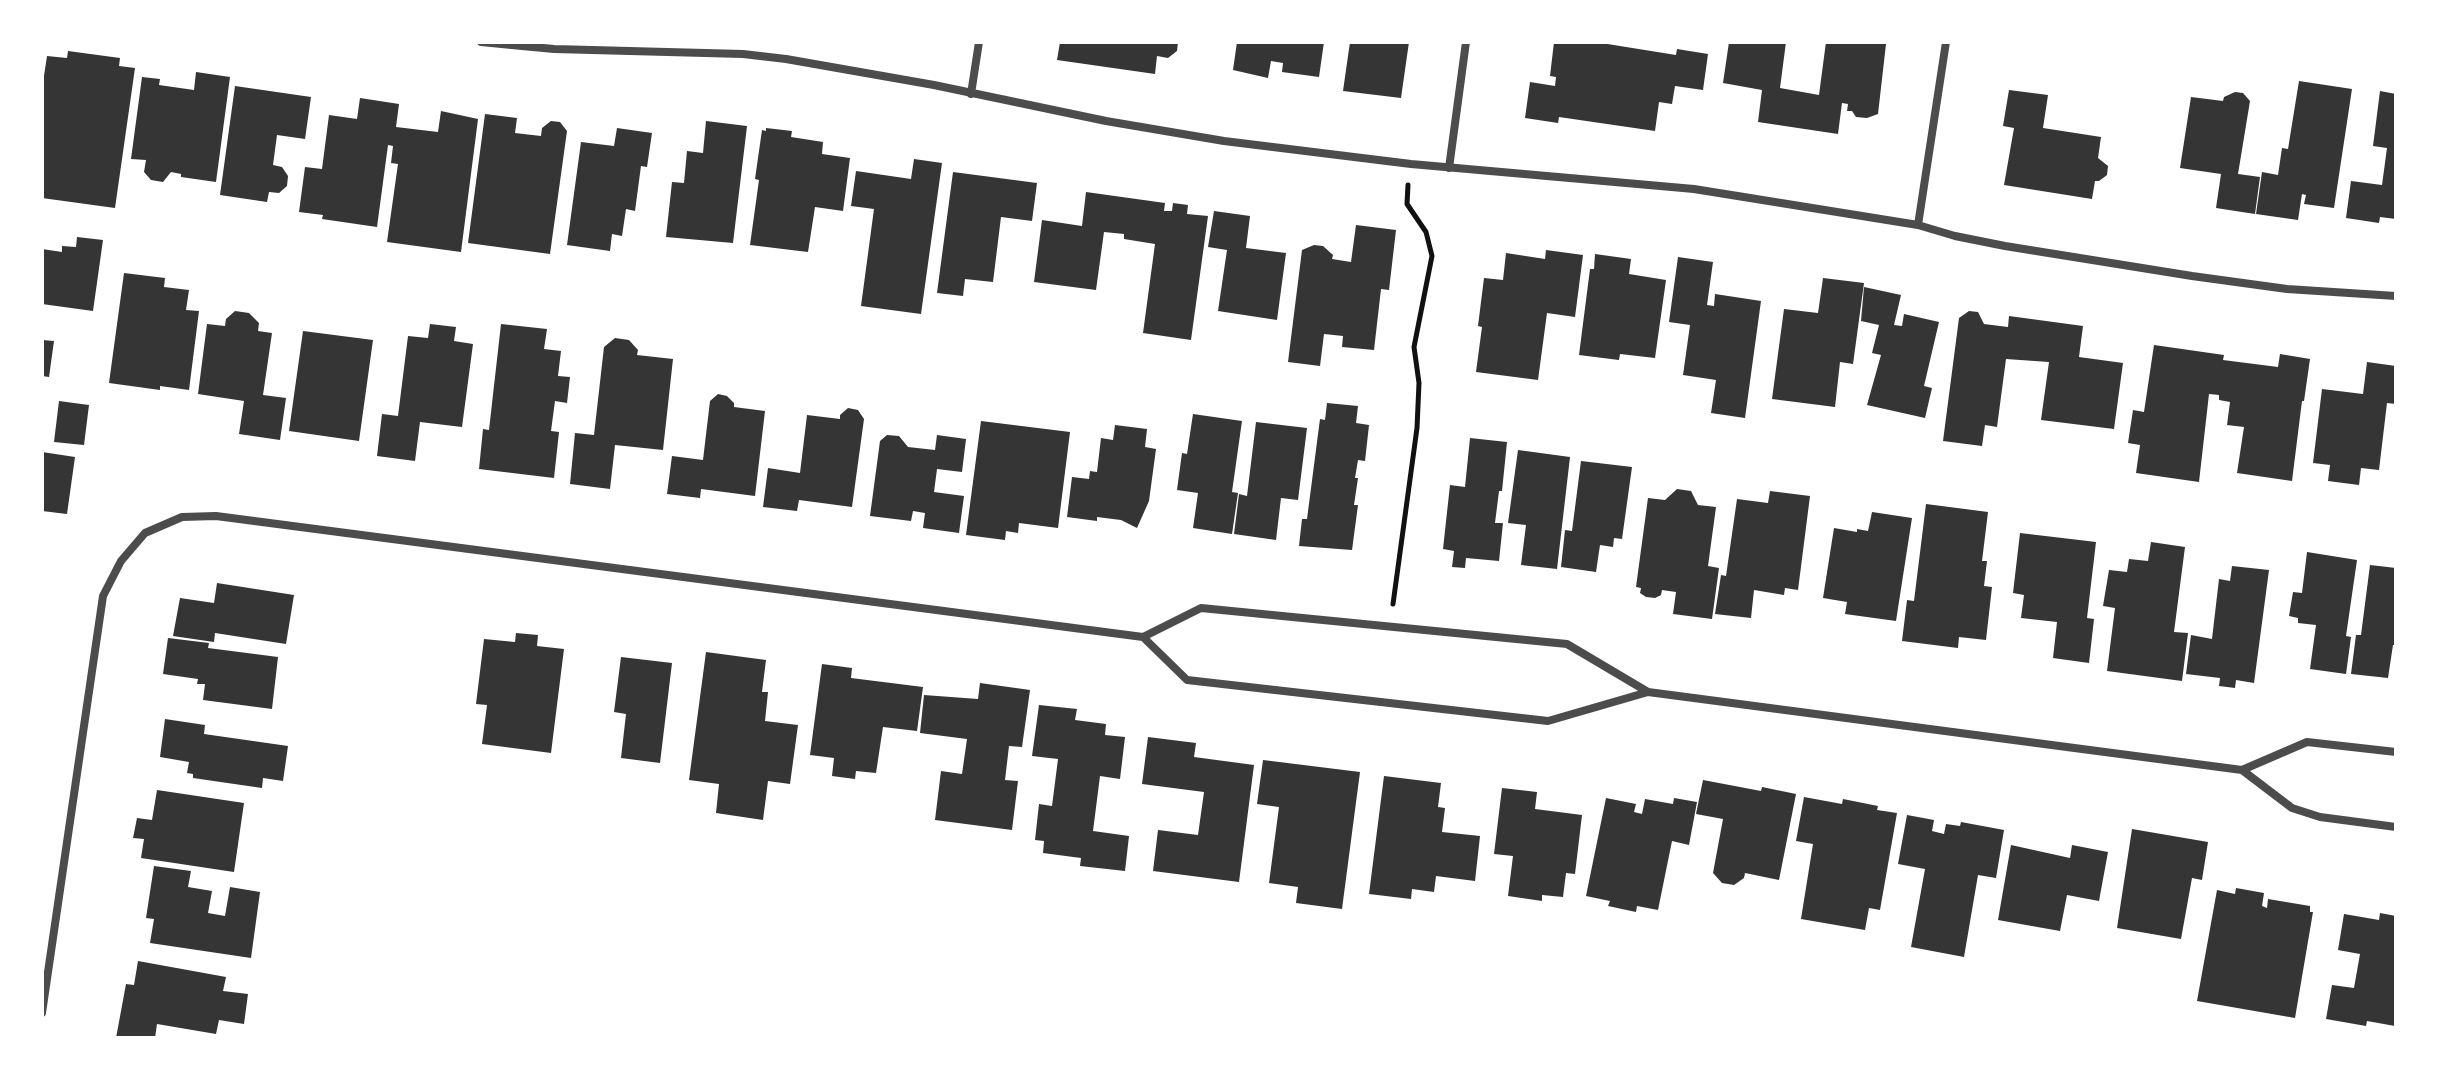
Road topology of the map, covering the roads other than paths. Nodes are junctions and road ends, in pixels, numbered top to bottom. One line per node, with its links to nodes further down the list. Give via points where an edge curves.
1 (481, 42): 5 (street)
2 (979, 42): 6 (street)
3 (1466, 42): 7 (street)
4 (1946, 42): 8 (street)
5 (522, 44): 6 (street, via 771,57)
6 (971, 94): 7 (street, via 1224,141)
7 (1449, 168): 8 (street, via 1694,189)
8 (1918, 225): 9 (street, via 2005,246 2192,276)
9 (2396, 296)
10 (1143, 637): 11 (street, via 1201,608 1567,644); 11 (street, via 1187,680 1548,721); 15 (street, via 216,516 182,517 145,533 121,561 103,596)
11 (1648, 692): 13 (street)
12 (2396, 752): 13 (street, via 2307,742)
13 (2242, 770): 14 (street, via 2292,808)
14 (2396, 827)
15 (42, 1013)

